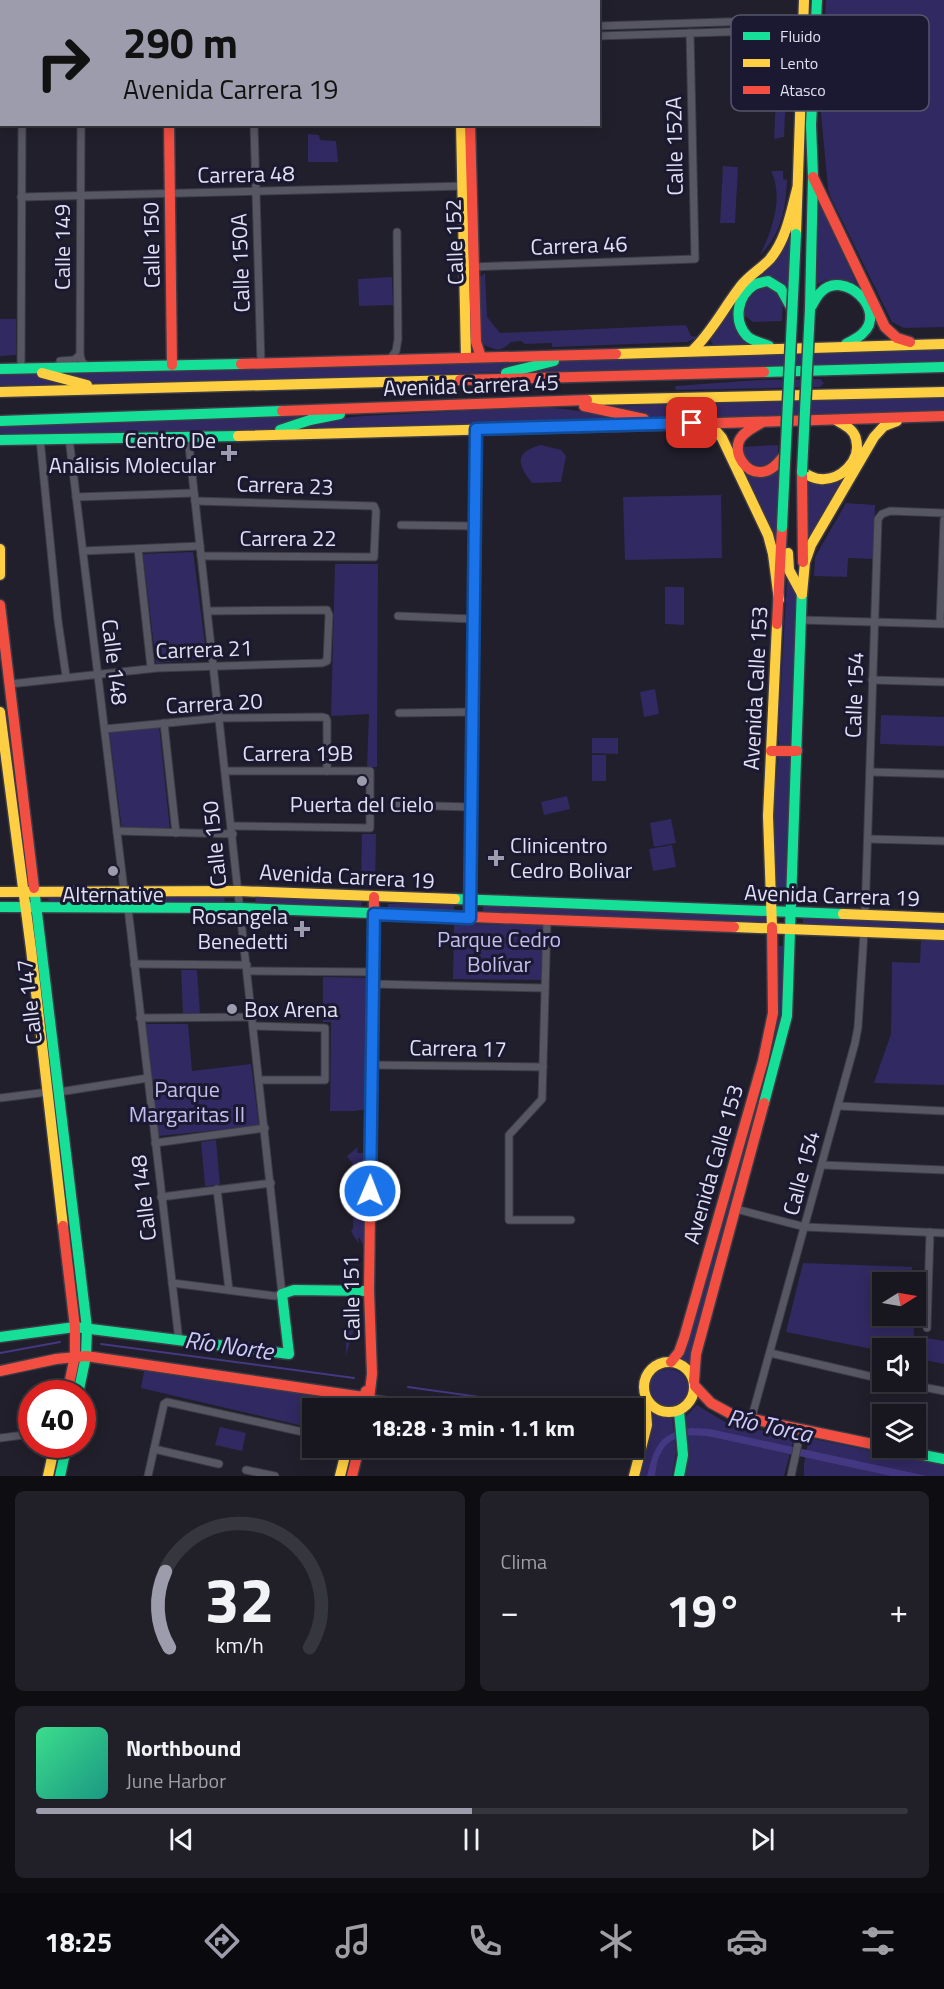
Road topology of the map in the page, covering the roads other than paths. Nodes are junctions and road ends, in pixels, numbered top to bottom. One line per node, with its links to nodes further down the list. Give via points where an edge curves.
1 (804, 0): 3 (main road, Avenida Calle 153)
2 (817, 0): 4 (main road, Avenida Calle 153)
3 (803, 15)
4 (816, 15)
5 (731, 25): 6 (street)
6 (600, 26)
7 (731, 30): 8 (street)
8 (690, 33): 9 (street); 28 (street, Calle 152A)
9 (600, 36)
10 (800, 111): 21 (main road, Avenida Calle 153)
11 (812, 111): 12 (main road, Avenida Calle 153)
12 (811, 124): 19 (main road, Avenida Calle 153); 27 (main road, Avenida Calle 153, via 801,149)
13 (22, 126): 25 (street)
14 (81, 126): 24 (street, Calle 149)
15 (169, 126): 23 (main road, Calle 150)
16 (254, 126): 22 (street, Calle 150A)
17 (461, 126): 20 (main road, Calle 152)
18 (470, 126): 20 (main road, Calle 152)
19 (813, 177): 31 (main road, Avenida Calle 153); 33 (main road, via 885,327 897,338)
20 (467, 186): 22 (street, Carrera 48); 29 (main road, Calle 152)
21 (797, 189): 27 (main road, Avenida Calle 153); 37 (main road, via 776,251 742,284 708,336)
22 (256, 191): 23 (street, Carrera 48); 45 (street, Calle 150A)
23 (170, 194): 24 (street, Carrera 48); 47 (main road, Calle 150)
24 (80, 196): 25 (street, Carrera 48); 39 (street, Calle 149)
25 (21, 197): 46 (street)
26 (397, 232): 32 (street)
27 (798, 234): 30 (main road, Avenida Calle 153, bridge); 78 (main road, Avenida Calle 153, bridge)
28 (695, 259): 29 (street, Carrera 46)
29 (469, 268): 40 (main road, Calle 152, via 476,342); 41 (main road, Calle 152)
30 (792, 309): 36 (main road, via 778,285 765,282 748,289 738,307 740,325 749,337 763,345); 70 (main road, Avenida Calle 153, bridge)
31 (810, 309): 35 (main road, via 818,293 841,285 853,288 866,301 868,326 860,337); 71 (main road, Avenida Calle 153, bridge)
32 (398, 339): 42 (street, via 403,352); 43 (street)
33 (927, 344): 34 (main road, Avenida Carrera 45); 35 (main road, Avenida Carrera 45)
34 (944, 344)
35 (835, 346): 36 (main road, Avenida Carrera 45)
36 (783, 348): 37 (main road, Avenida Carrera 45)
37 (692, 351): 38 (main road, Avenida Carrera 45)
38 (579, 354): 40 (main road, Avenida Carrera 45); 51 (main road)
39 (80, 355): 46 (street, via 70,361); 48 (street)
40 (482, 357): 41 (main road, Avenida Carrera 45)
41 (466, 358): 42 (main road, Avenida Carrera 45)
42 (412, 359): 43 (main road, Avenida Carrera 45)
43 (389, 360): 45 (main road, Avenida Carrera 45)
44 (0, 363): 46 (street)
45 (261, 364): 47 (main road, Avenida Carrera 45)
46 (20, 365): 48 (main road, Avenida Carrera 45); 50 (main road, Avenida Carrera 45); 52 (main road)
47 (172, 365): 48 (main road, Avenida Carrera 45)
48 (88, 367)
49 (944, 367): 51 (main road, Avenida Carrera 45)
50 (0, 369)
51 (479, 379): 52 (main road, Avenida Carrera 45)
52 (107, 388): 53 (main road, Avenida Carrera 45)
53 (0, 392)
54 (944, 392): 55 (main road, Avenida Carrera 45)
55 (561, 401): 56 (main road, Avenida Carrera 45); 62 (main road)
56 (381, 407): 60 (main road, Avenida Carrera 45); 65 (main road, via 310,420)
57 (944, 416): 58 (main road, Avenida Carrera 45)
58 (916, 417): 59 (main road, Avenida Carrera 45); 86 (main road, via 884,426 874,437 811,545)
59 (833, 420): 61 (main road, Avenida Carrera 45); 71 (main road, via 851,429 856,441 857,453 850,467 834,478 819,480)
60 (0, 421)
61 (768, 421): 63 (main road, Avenida Carrera 45); 70 (main road, via 742,433 737,447 740,461 759,473 773,469)
62 (662, 423): 63 (main road, Avenida Carrera 45); 64 (main road, Avenida Carrera 45)
63 (692, 423): 87 (main road, via 717,432 724,442 768,534)
64 (476, 429): 65 (main road, Avenida Carrera 45); 77 (main road)
65 (258, 435): 66 (main road, Avenida Carrera 45)
66 (188, 436): 67 (main road, Avenida Carrera 45); 73 (street, Calle 150)
67 (69, 438): 68 (main road, Avenida Carrera 45); 72 (street, Calle 148)
68 (40, 439): 69 (main road, Avenida Carrera 45); 98 (street)
69 (3, 442)
70 (784, 456): 78 (main road, Avenida Calle 153, bridge)
71 (802, 472): 86 (main road, Avenida Calle 153)
72 (76, 497): 73 (street, Carrera 23); 82 (street, Calle 148)
73 (195, 497): 79 (street, Calle 150); 84 (street, Carrera 23, via 374,506)
74 (944, 513): 93 (street, Calle 154, via 890,511 878,519)
75 (944, 520): 94 (street)
76 (401, 525): 77 (street)
77 (474, 526): 91 (main road)
78 (785, 527): 86 (main road, Avenida Calle 153, via 789,570); 87 (main road, Avenida Calle 153)
79 (200, 546): 81 (street); 83 (street, Calle 150)
80 (0, 549): 85 (main road)
81 (138, 549): 82 (street); 96 (street)
82 (83, 551): 97 (street, Calle 148)
83 (201, 556): 84 (street, Carrera 22); 89 (street, Calle 150)
84 (374, 557)
85 (0, 575)
86 (802, 594): 92 (main road, Avenida Calle 153)
87 (779, 600): 108 (main road, Avenida Calle 153)
88 (0, 605): 101 (main road, Calle 147)
89 (208, 611): 95 (street, Calle 150); 95 (street, Carrera 21, via 327,610 329,615 327,661)
90 (398, 616): 91 (street)
91 (473, 619): 103 (main road)
92 (801, 620): 93 (street); 109 (main road, Avenida Calle 153)
93 (874, 622): 94 (street); 99 (street, Calle 154)
94 (942, 623)
95 (214, 665): 96 (street, Carrera 21); 105 (street, Calle 150)
96 (152, 668): 97 (street, Carrera 21)
97 (98, 673): 98 (street, Carrera 21); 107 (street, Calle 148)
98 (66, 676): 101 (street, Carrera 21)
99 (872, 680): 100 (street); 112 (street, Calle 154)
100 (944, 682)
101 (10, 684): 116 (main road, Calle 147)
102 (0, 712): 117 (main road, Calle 147)
103 (472, 712): 104 (street); 115 (main road)
104 (399, 713)
105 (220, 718): 106 (street, Carrera 20); 110 (street, Calle 150); 111 (street, Carrera 20, via 326,718)
106 (164, 723): 107 (street, Carrera 20); 120 (street)
107 (105, 729): 119 (street, Calle 148)
108 (771, 751): 109 (main road); 136 (main road, Avenida Calle 153)
109 (797, 751): 137 (main road, Avenida Calle 153)
110 (226, 771): 111 (street, Carrera 19B); 118 (street, Calle 150)
111 (327, 771): 118 (street, Carrera 19B, via 370,771 370,828)
112 (870, 772): 113 (street); 122 (street, Calle 154)
113 (944, 774)
114 (397, 805): 115 (street)
115 (471, 807): 130 (main road)
116 (26, 814): 117 (main road); 126 (main road, Calle 147)
117 (14, 816): 125 (main road, Calle 147)
118 (232, 826): 121 (street, Calle 150)
119 (117, 831): 120 (street); 124 (street, Calle 148)
120 (176, 833): 121 (street)
121 (233, 834): 127 (street, Calle 150)
122 (868, 839): 123 (street); 139 (street, Calle 154)
123 (944, 841)
124 (124, 890): 126 (main road, Avenida Carrera 19); 127 (main road, Avenida Carrera 19)
125 (23, 891): 126 (main road, Avenida Carrera 19); 128 (main road, Avenida Carrera 19); 132 (main road, Calle 147)
126 (35, 891): 133 (main road, Calle 147)
127 (239, 891): 129 (main road, Avenida Carrera 19); 135 (street, Calle 150)
128 (0, 892)
129 (374, 897): 130 (main road, Avenida Carrera 19); 138 (main road, Calle 151)
130 (470, 901): 136 (main road, Avenida Carrera 19); 140 (main road)
131 (0, 907): 132 (main road, Avenida Carrera 19)
132 (25, 908): 133 (main road, Avenida Carrera 19); 159 (main road, Calle 147)
133 (37, 908): 134 (main road, Avenida Carrera 19); 159 (main road, Calle 147)
134 (128, 908): 135 (main road, Avenida Carrera 19); 147 (street, Calle 148)
135 (241, 908): 138 (main road, Avenida Carrera 19); 148 (street, Calle 150)
136 (771, 912): 137 (main road, Avenida Carrera 19); 143 (main road, Avenida Calle 153)
137 (791, 913): 139 (main road, Avenida Carrera 19); 144 (main road, Avenida Calle 153)
138 (374, 914): 140 (main road, Avenida Carrera 19); 149 (main road, Calle 151)
139 (865, 915): 141 (main road, Avenida Carrera 19)
140 (470, 918): 142 (main road, Avenida Carrera 19)
141 (944, 918)
142 (547, 921): 143 (main road, Avenida Carrera 19); 151 (street)
143 (772, 929): 144 (main road, Avenida Carrera 19); 185 (main road, Avenida Calle 153, via 774,997 768,1038 685,1338)
144 (790, 929): 145 (main road, Avenida Carrera 19); 170 (main road, Avenida Calle 153, via 786,1023)
145 (864, 932): 146 (main road, Avenida Carrera 19); 161 (street, Calle 154, via 858,1027)
146 (944, 935)
147 (134, 964): 148 (street); 153 (street, Calle 148)
148 (248, 968): 149 (street); 152 (street, Calle 150)
149 (373, 972): 150 (main road, Calle 151)
150 (373, 984): 151 (street); 155 (main road, Calle 151)
151 (545, 988): 156 (street)
152 (253, 1017): 153 (street); 154 (street, Calle 150)
153 (141, 1018): 157 (street, Calle 148)
154 (254, 1026): 158 (street, Calle 150); 158 (street, via 325,1028 325,1080)
155 (372, 1065): 156 (street, Carrera 17); 177 (main road, Calle 151)
156 (543, 1067): 171 (street, via 542,1099 509,1135 508,1220)
157 (147, 1078): 159 (street); 164 (street, Calle 148)
158 (260, 1080): 163 (street, Calle 150)
159 (53, 1092): 160 (street); 179 (main road, Calle 147)
160 (0, 1098)
161 (838, 1106): 162 (street); 165 (street, Calle 154)
162 (944, 1111)
163 (265, 1128): 164 (street); 167 (street, Calle 150)
164 (155, 1143): 169 (street, Calle 148)
165 (822, 1166): 166 (street); 172 (street, Calle 154)
166 (944, 1170)
167 (271, 1183): 168 (street); 178 (street, Calle 150)
168 (217, 1189): 169 (street); 176 (street)
169 (161, 1197): 175 (street, Calle 148)
170 (736, 1209): 172 (street); 190 (main road, Avenida Calle 153, via 696,1354)
171 (571, 1220)
172 (805, 1227): 173 (street); 183 (street, Calle 154)
173 (930, 1232): 174 (street); 180 (street)
174 (944, 1233)
175 (172, 1283): 176 (street); 182 (street, Calle 148)
176 (229, 1290): 178 (street)
177 (369, 1291): 178 (main road, via 294,1290); 195 (main road, Calle 151, via 372,1374)
178 (282, 1294): 182 (main road, Calle 150, via 289,1354)
179 (81, 1327): 181 (main road); 182 (main road); 184 (main road, Calle 147)
180 (927, 1328)
181 (0, 1337)
182 (178, 1341)
183 (770, 1353): 187 (street); 197 (street, Calle 154)
184 (80, 1356): 186 (main road); 188 (main road, Calle 147); 189 (main road, Calle 147); 194 (main road)
185 (671, 1362): 190 (main road, via 684,1367); 192 (main road, via 659,1364 649,1372)
186 (0, 1371)
187 (872, 1376)
188 (72, 1380)
189 (79, 1380)
190 (694, 1383): 196 (main road, via 690,1402); 197 (main road, via 720,1409)
191 (926, 1388): 193 (street)
192 (644, 1390): 196 (main road, via 650,1404 659,1411); 219 (main road, via 647,1425)
193 (944, 1391)
194 (348, 1398)
195 (368, 1398)
196 (679, 1411): 220 (main road, via 683,1460)
197 (752, 1420): 198 (main road)
198 (801, 1430): 202 (main road); 210 (street)
199 (302, 1432): 203 (street, via 167,1402)
200 (18, 1436): 201 (street)
201 (0, 1438)
202 (872, 1444)
203 (154, 1449): 211 (street); 215 (street)
204 (926, 1455): 209 (main road)
205 (52, 1458): 213 (main road)
206 (64, 1458): 214 (main road)
207 (344, 1458): 217 (main road)
208 (356, 1458): 218 (main road)
209 (944, 1459)
210 (796, 1460): 221 (street); 222 (street)
211 (219, 1464)
212 (246, 1470): 216 (street)
213 (48, 1476)
214 (60, 1476)
215 (147, 1476)
216 (275, 1476)
217 (340, 1476)
218 (352, 1476)
219 (634, 1476)
220 (679, 1476)
221 (791, 1476)
222 (796, 1476)

